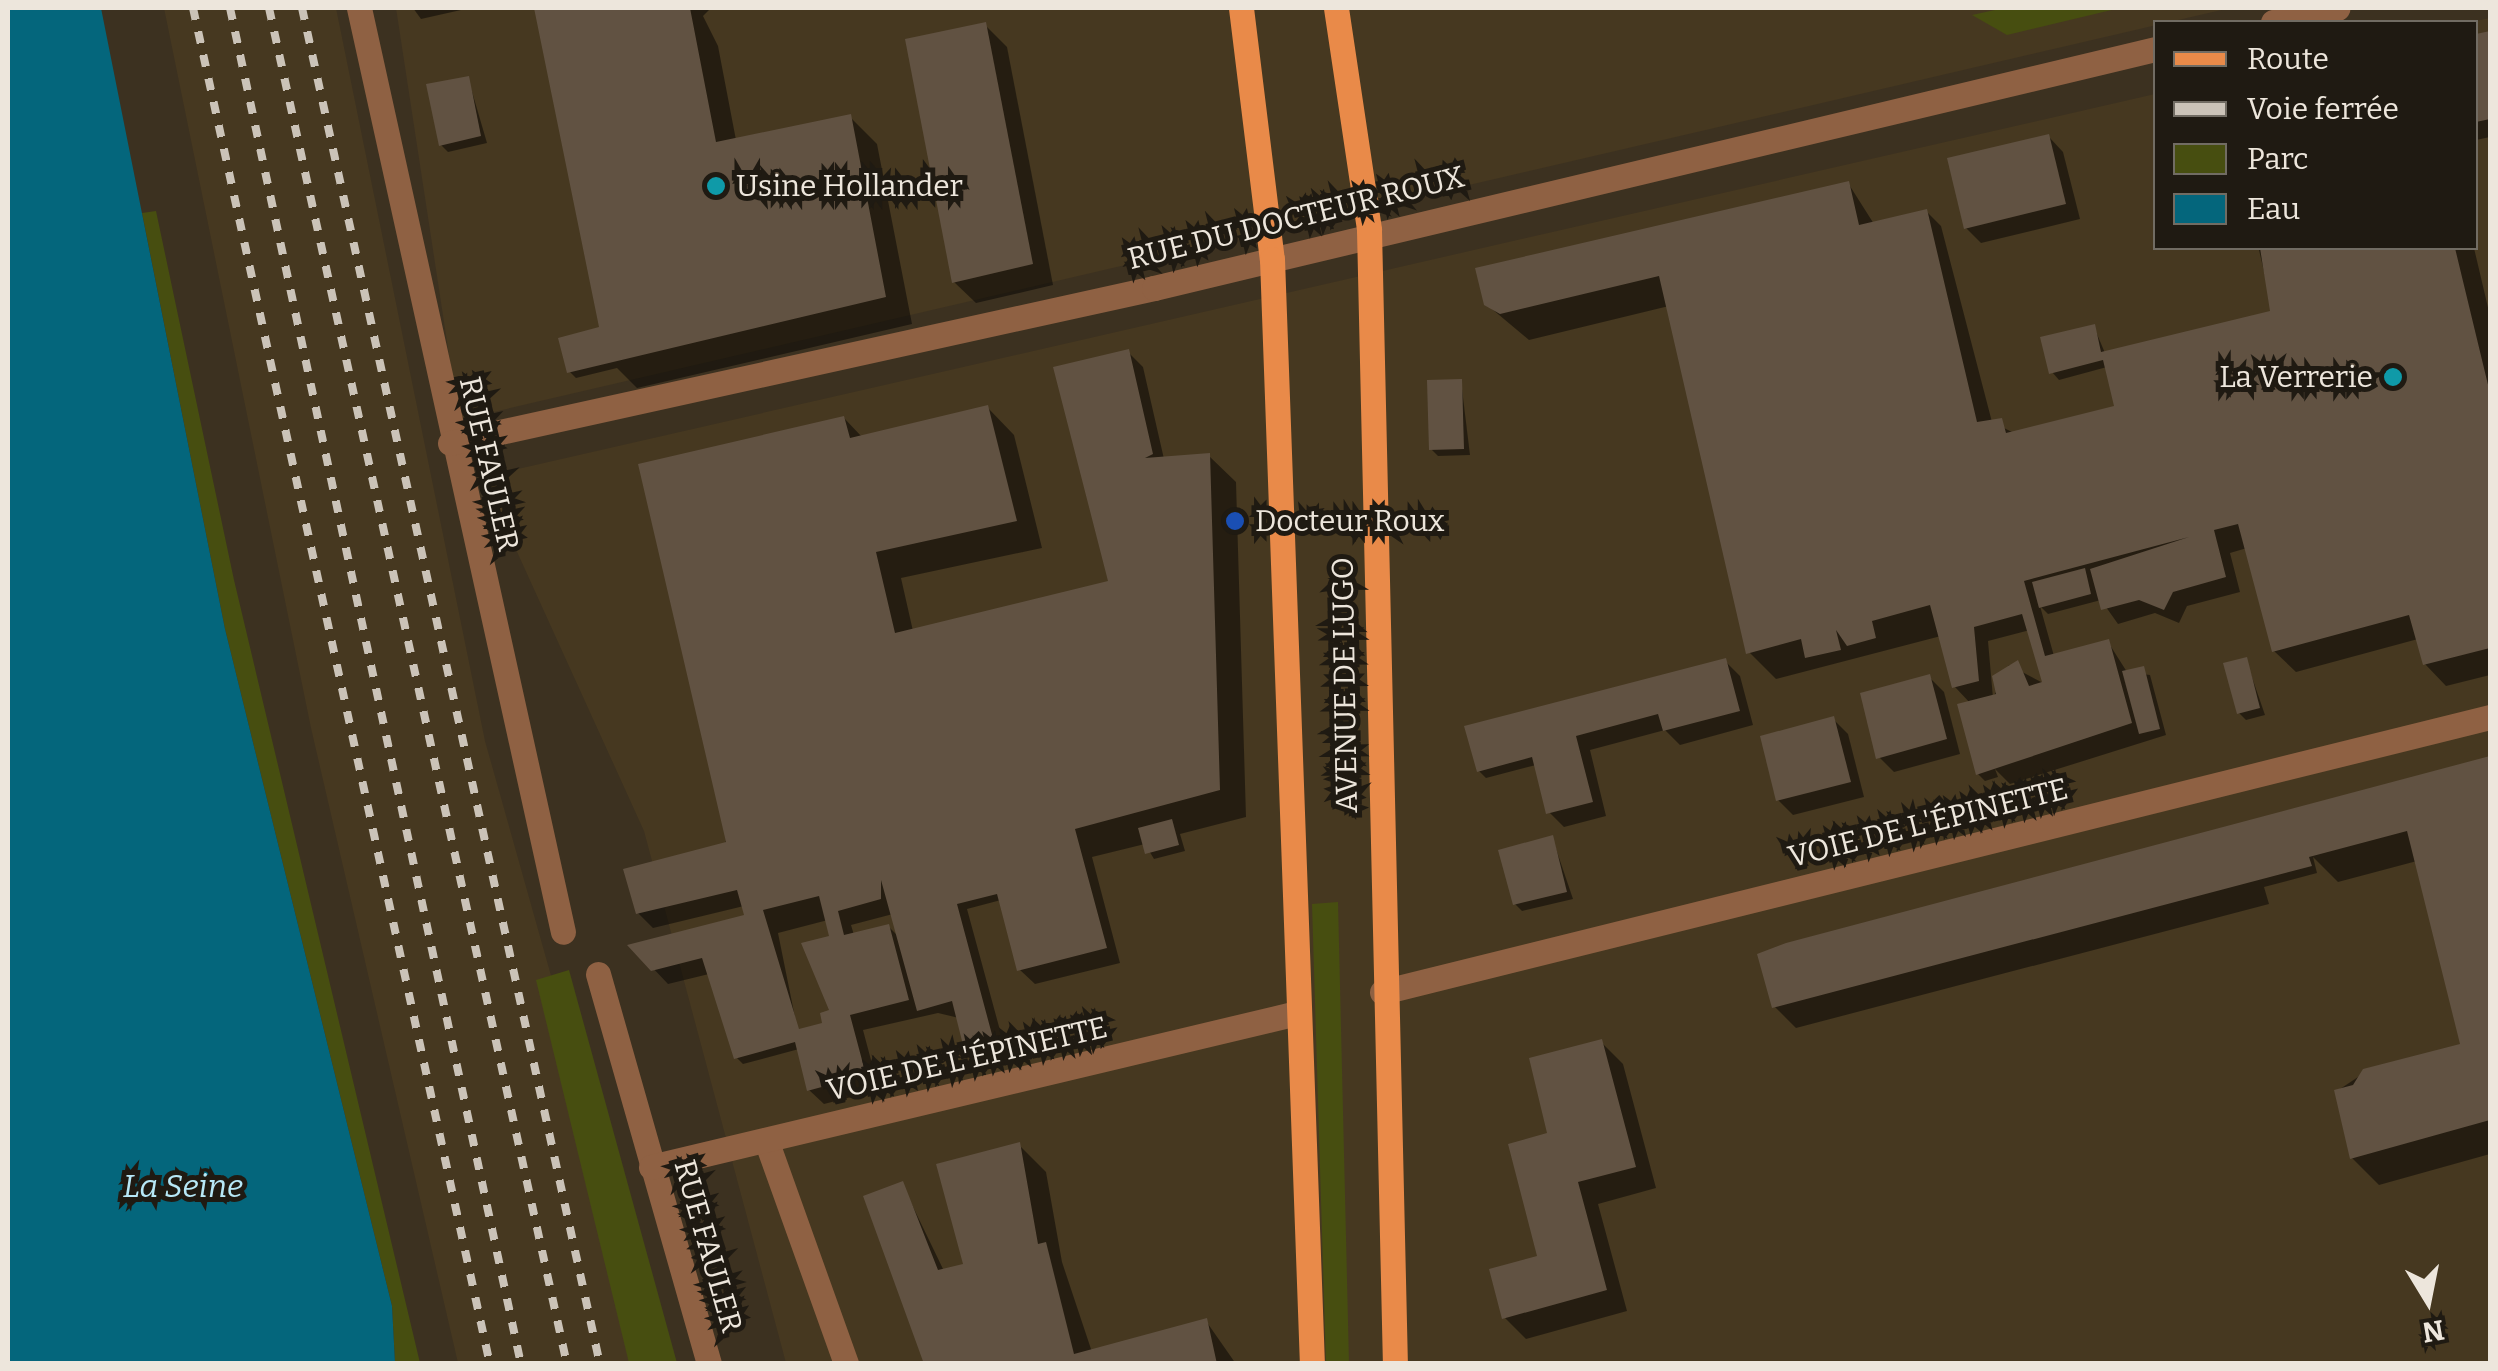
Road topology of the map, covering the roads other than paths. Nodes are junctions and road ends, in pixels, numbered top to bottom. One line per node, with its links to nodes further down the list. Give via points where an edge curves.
1 (359, 8): 9 (street, RUE FAULER)
2 (1240, 8): 8 (main road, AVENUE DE LUGO)
3 (1336, 8): 7 (main road, AVENUE DE LUGO)
4 (2338, 8): 5 (street)
5 (2282, 20)
6 (2153, 51): 7 (street, RUE DU DOCTEUR ROUX)
7 (1369, 230): 8 (street, RUE DU DOCTEUR ROUX); 13 (main road, AVENUE DE LUGO)
8 (1272, 260): 9 (street, RUE DU DOCTEUR ROUX); 14 (main road, AVENUE DE LUGO)
9 (450, 443): 11 (street, RUE FAULER)
10 (2490, 717): 13 (street, VOIE DE L'ÉPINETTE)
11 (564, 932)
12 (598, 974): 16 (street, RUE FAULER)
13 (1382, 992): 20 (main road, AVENUE DE LUGO)
14 (1297, 1013): 15 (street, VOIE DE L'ÉPINETTE); 19 (main road, AVENUE DE LUGO)
15 (766, 1140): 16 (street, VOIE DE L'ÉPINETTE); 18 (street)
16 (651, 1167): 17 (street, RUE FAULER)
17 (709, 1364)
18 (846, 1364)
19 (1312, 1364)
20 (1396, 1364)

